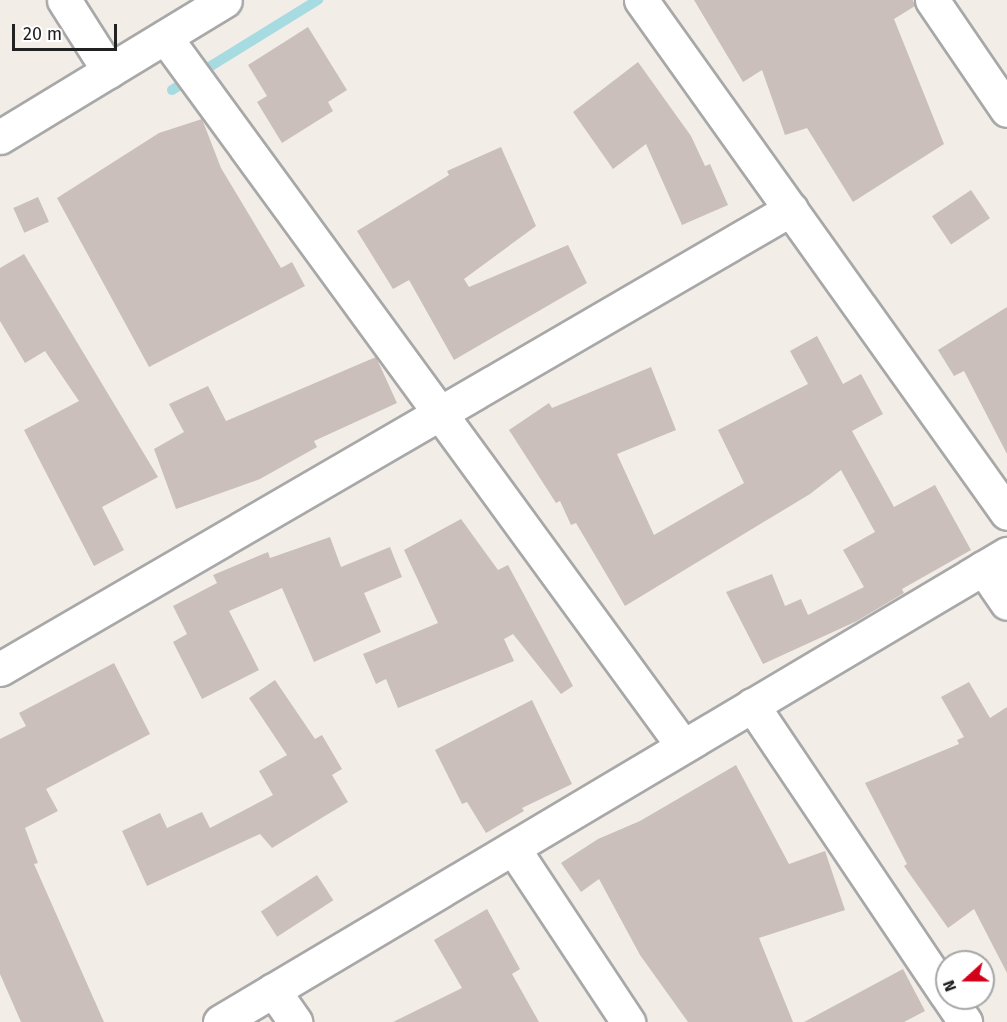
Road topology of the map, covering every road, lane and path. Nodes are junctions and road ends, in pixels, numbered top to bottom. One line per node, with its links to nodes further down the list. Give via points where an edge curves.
1 (64, 0): 6 (street)
2 (225, 0): 5 (street)
3 (640, 0): 9 (street)
4 (932, 0): 7 (street)
5 (165, 37): 6 (street); 10 (street)
6 (109, 71): 8 (street)
7 (1007, 110)
8 (0, 137)
9 (791, 209): 10 (street); 11 (street)
10 (440, 413): 14 (street); 16 (street)
11 (1007, 513)
12 (995, 561): 13 (street); 15 (street)
13 (1007, 603)
14 (0, 669)
15 (752, 705): 16 (street); 18 (street)
16 (683, 746): 17 (street)
17 (513, 848): 19 (street); 22 (street)
18 (935, 977)
19 (273, 990): 20 (street); 21 (street)
20 (220, 1022)
21 (294, 1022)
22 (628, 1022)

